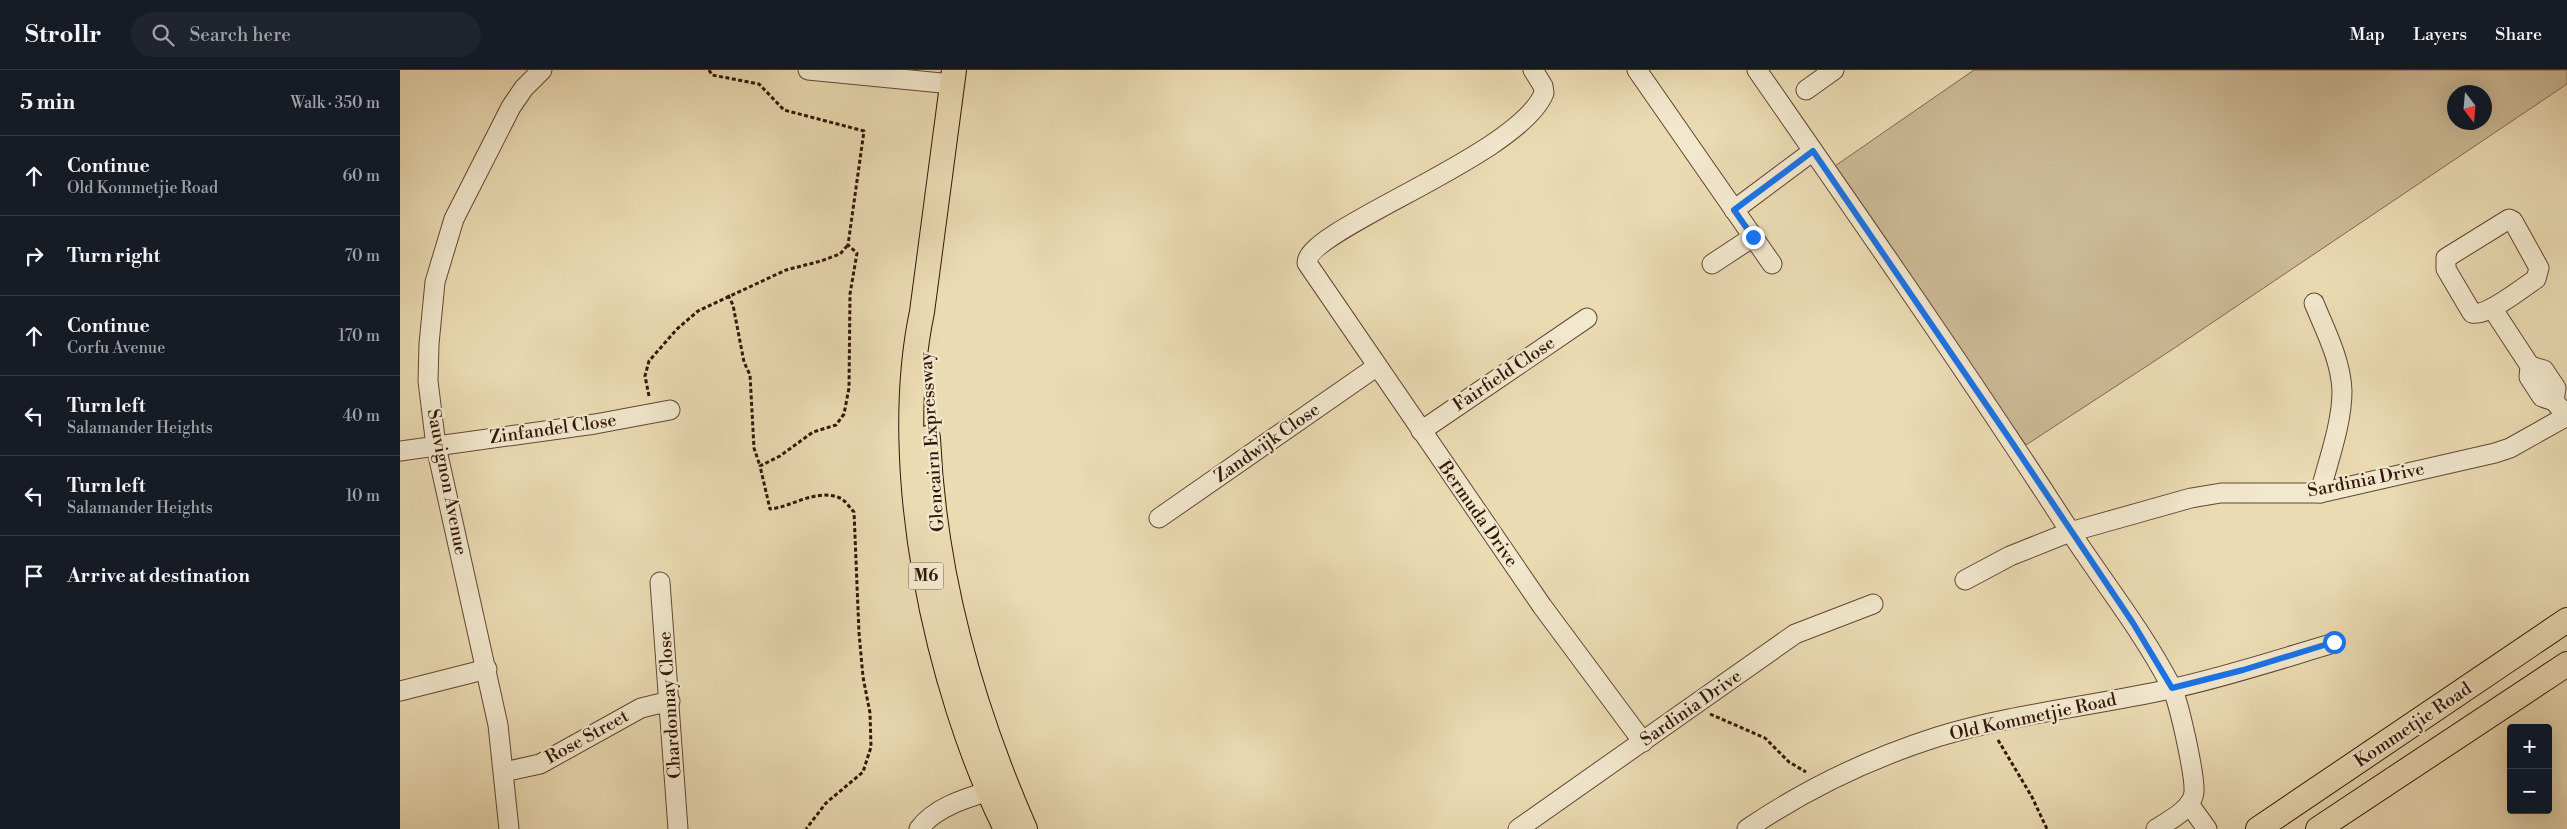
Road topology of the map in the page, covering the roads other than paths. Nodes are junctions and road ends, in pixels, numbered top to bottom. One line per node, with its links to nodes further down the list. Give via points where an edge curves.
1 (542, 70): 22 (street, Sauvignon Avenue, via 511,107 460,203 441,257 432,303 428,381)
2 (808, 70): 7 (street)
3 (1532, 70): 18 (street, Bermuda Drive, via 1543,86 1543,95 1520,125 1439,178 1375,210 1315,249 1306,260)
4 (1637, 70): 10 (street)
5 (1757, 70): 9 (street)
6 (1834, 70): 8 (street)
7 (953, 77): 16 (main road, Glencairn Expressway / M6)
8 (1806, 90)
9 (1813, 151): 10 (street); 26 (street)
10 (1734, 210): 11 (street)
11 (1753, 237): 12 (street); 13 (street)
12 (1712, 264)
13 (1772, 264)
14 (2314, 303): 24 (street, via 2332,347 2342,390)
15 (2492, 308): 15 (street, via 2539,274 2539,268 2514,221 2509,219 2446,258 2445,263 2469,310 2478,314); 20 (street, via 2530,366 2529,377 2542,397 2554,401)
16 (922, 312): 39 (main road, Glencairn Expressway / M6, via 931,483 943,566); 39 (main road, Glencairn Expressway / M6, via 912,371 912,437 918,518 932,609 962,720)
17 (1587, 318): 21 (street, Fairfield Close)
18 (1376, 367): 21 (street, Bermuda Drive); 25 (street, Zandwijk Close)
19 (661, 412): 22 (street, Zinfandel Close)
20 (2567, 416): 24 (street, Sardinia Drive, via 2510,448)
21 (1421, 431): 37 (street, Bermuda Drive, via 1542,606)
22 (436, 446): 23 (street, Zinfandel Close); 33 (street, Sauvignon Avenue)
23 (400, 451)
24 (2320, 493): 26 (street, Sardinia Drive, via 2210,494)
25 (1159, 518)
26 (2070, 532): 27 (street, Sardinia Drive, via 2010,556); 34 (street, via 2133,623)
27 (1965, 580)
28 (660, 582): 36 (street, Chardonnay Close)
29 (1873, 604): 37 (street, Sardinia Drive, via 1795,634)
30 (2567, 620): 50 (main road, Kommetjie Road)
31 (2334, 642): 34 (street, Old Kommetjie Road)
32 (2567, 664): 51 (main road, Kommetjie Road)
33 (487, 669): 35 (street); 38 (street, Sauvignon Avenue)
34 (2172, 688): 40 (street, via 2191,763 2194,792); 47 (street, Old Kommetjie Road, via 1989,724 1904,748 1828,780)
35 (400, 691)
36 (670, 701): 38 (street, Rose Street, via 641,708 540,764); 42 (street, Chardonnay Close)
37 (1643, 742): 46 (street, Sardinia Drive)
38 (504, 772): 41 (street, Sauvignon Avenue)
39 (998, 789): 43 (street, via 940,810); 44 (main road, Glencairn Expressway / M6); 45 (main road, Glencairn Expressway / M6)
40 (2189, 804): 48 (street); 49 (street)
41 (509, 829)
42 (678, 829)
43 (919, 829)
44 (1006, 829)
45 (1025, 829)
46 (1518, 829)
47 (1747, 829)
48 (2156, 829)
49 (2207, 829)
50 (2258, 829)
51 (2318, 829)

